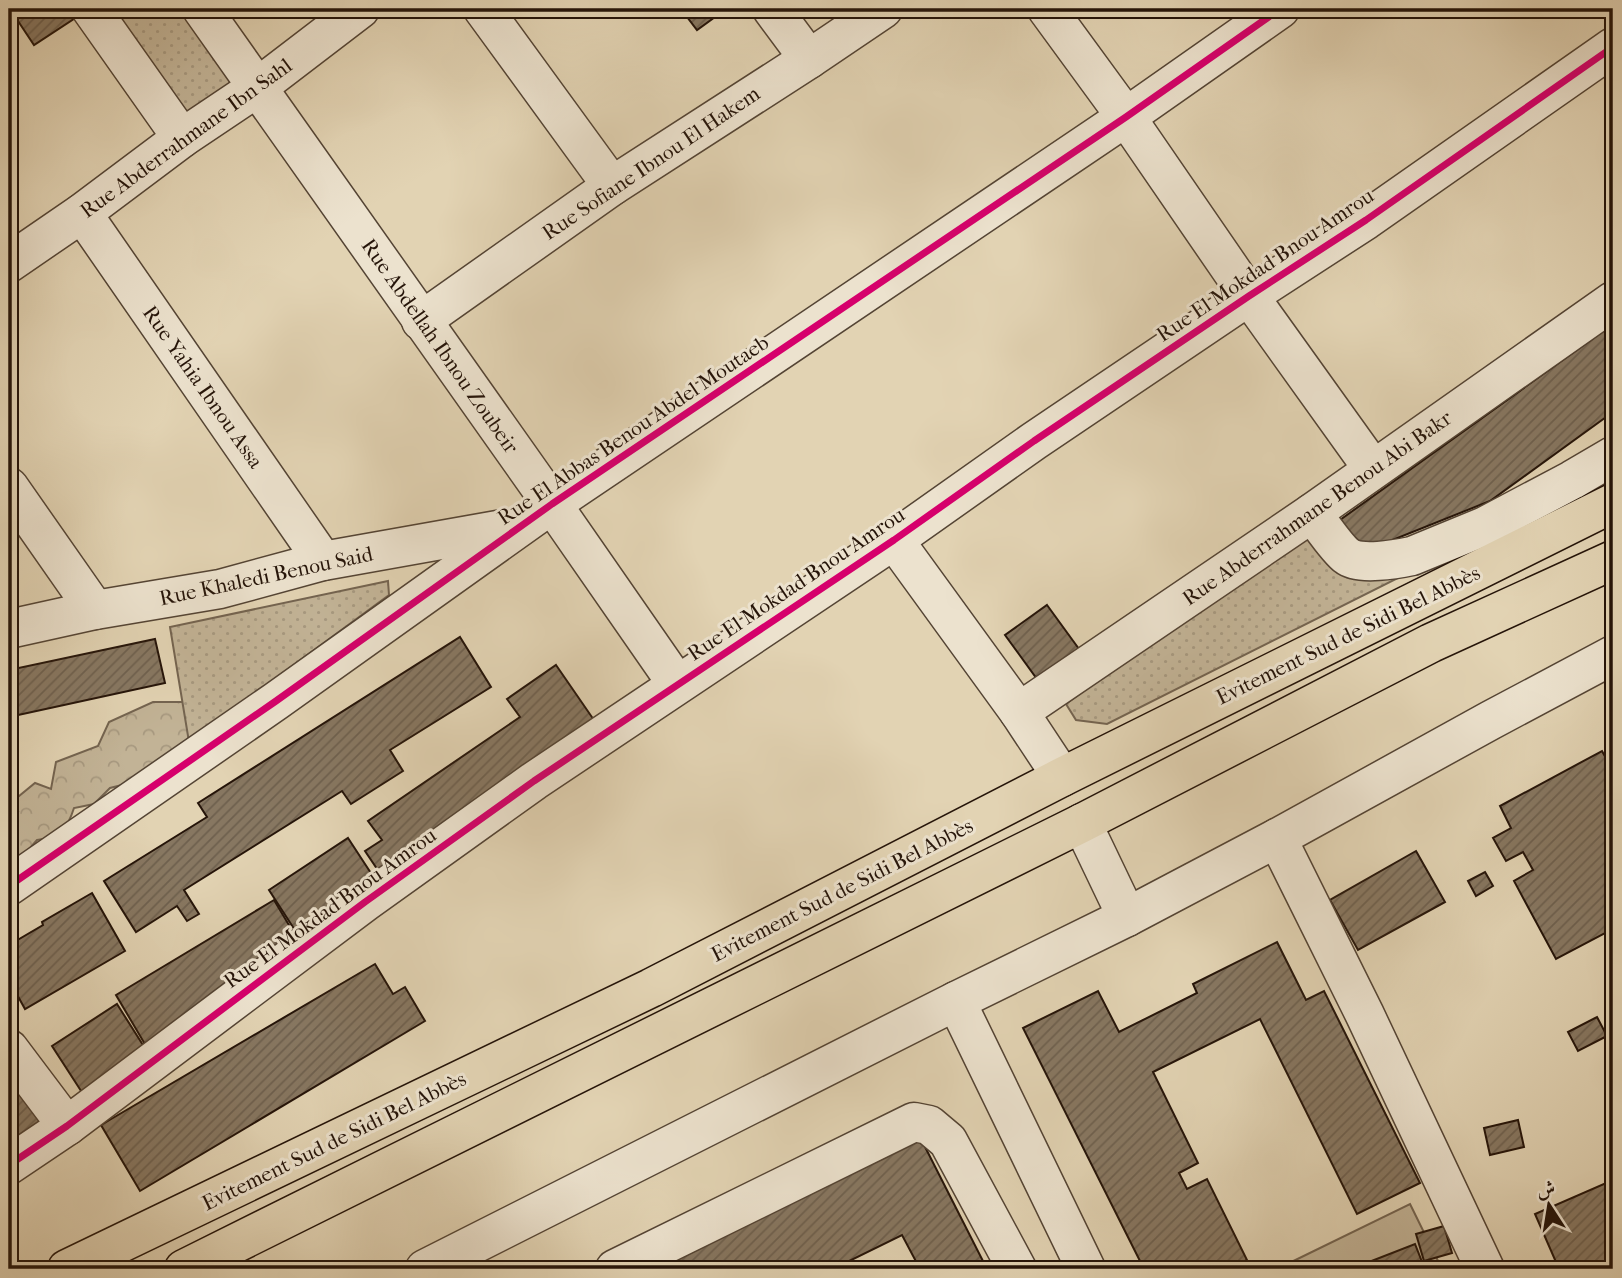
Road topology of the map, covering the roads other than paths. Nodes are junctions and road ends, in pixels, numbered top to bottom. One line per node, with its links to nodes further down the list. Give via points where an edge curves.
1 (91, 9): 13 (street)
2 (202, 9): 11 (street, Rue Abdellah Ibnou Zoubeir)
3 (360, 9): 11 (street, Rue Abderrahmane Ibn Sahl)
4 (483, 9): 14 (street)
5 (772, 9): 10 (street)
6 (883, 9): 10 (street, Rue Sofiane Ibnou El Hakem)
7 (1047, 9): 12 (street)
8 (1280, 9): 12 (street, Rue El Abbas Benou Abdel Moutaeb)
9 (1613, 47): 17 (street, Rue El Mokdad Bnou Amrou, via 1366,220)
10 (809, 59): 14 (street, Rue Sofiane Ibnou El Hakem)
11 (258, 87): 13 (street, Rue Abderrahmane Ibn Sahl); 19 (street, Rue Abdellah Ibnou Zoubeir)
12 (1126, 117): 17 (street); 25 (street, Rue El Abbas Benou Abdel Moutaeb)
13 (182, 138): 15 (street, Rue Abderrahmane Ibn Sahl)
14 (612, 186): 19 (street, Rue Sofiane Ibnou El Hakem)
15 (82, 213): 16 (street, Rue Abderrahmane Ibn Sahl); 28 (street, Rue Yahia Ibnou Assa)
16 (9, 263)
17 (1248, 296): 21 (street); 26 (street, Rue El Mokdad Bnou Amrou)
18 (1613, 301): 21 (street, Rue Abderrahmane Benou Abi Bakr)
19 (421, 321): 25 (street, Rue Abdellah Ibnou Zoubeir)
20 (1613, 456): 24 (street, via 1485,526 1402,558 1362,561 1346,556)
21 (1373, 469): 24 (street, Rue Abderrahmane Benou Abi Bakr)
22 (9, 487): 29 (street)
23 (1613, 503): 34 (highway, Evitement Sud de Sidi Bel Abbès)
24 (1312, 513): 33 (street, Rue Abderrahmane Benou Abi Bakr)
25 (538, 515): 28 (street, Rue Khaledi Benou Said); 32 (street, Rue Abdellah Ibnou Zoubeir); 37 (street, Rue El Abbas Benou Abdel Moutaeb)
26 (894, 540): 32 (street, Rue El Mokdad Bnou Amrou); 33 (street)
27 (1613, 560): 35 (highway, Evitement Sud de Sidi Bel Abbès, via 1431,643)
28 (323, 561): 29 (street, Rue Khaledi Benou Said, via 220,589)
29 (95, 610): 30 (street, Rue Khaledi Benou Said)
30 (9, 629)
31 (1613, 655): 36 (street)
32 (677, 684): 41 (street, Rue El Mokdad Bnou Amrou, via 365,902)
33 (1019, 712): 34 (street)
34 (1062, 777): 43 (highway, Evitement Sud de Sidi Bel Abbès, via 651,988)
35 (1082, 823): 38 (street); 44 (highway, Evitement Sud de Sidi Bel Abbès)
36 (1278, 838): 38 (street); 49 (street)
37 (9, 886)
38 (1127, 917): 39 (street)
39 (956, 1001): 45 (street); 48 (street)
40 (9, 1049): 41 (street)
41 (67, 1126): 42 (street, Rue El Mokdad Bnou Amrou)
42 (9, 1165)
43 (67, 1269)
44 (184, 1269)
45 (425, 1269)
46 (615, 1269): 47 (street, via 914,1122 929,1125 948,1141)
47 (1017, 1269)
48 (1086, 1269)
49 (1485, 1269)

